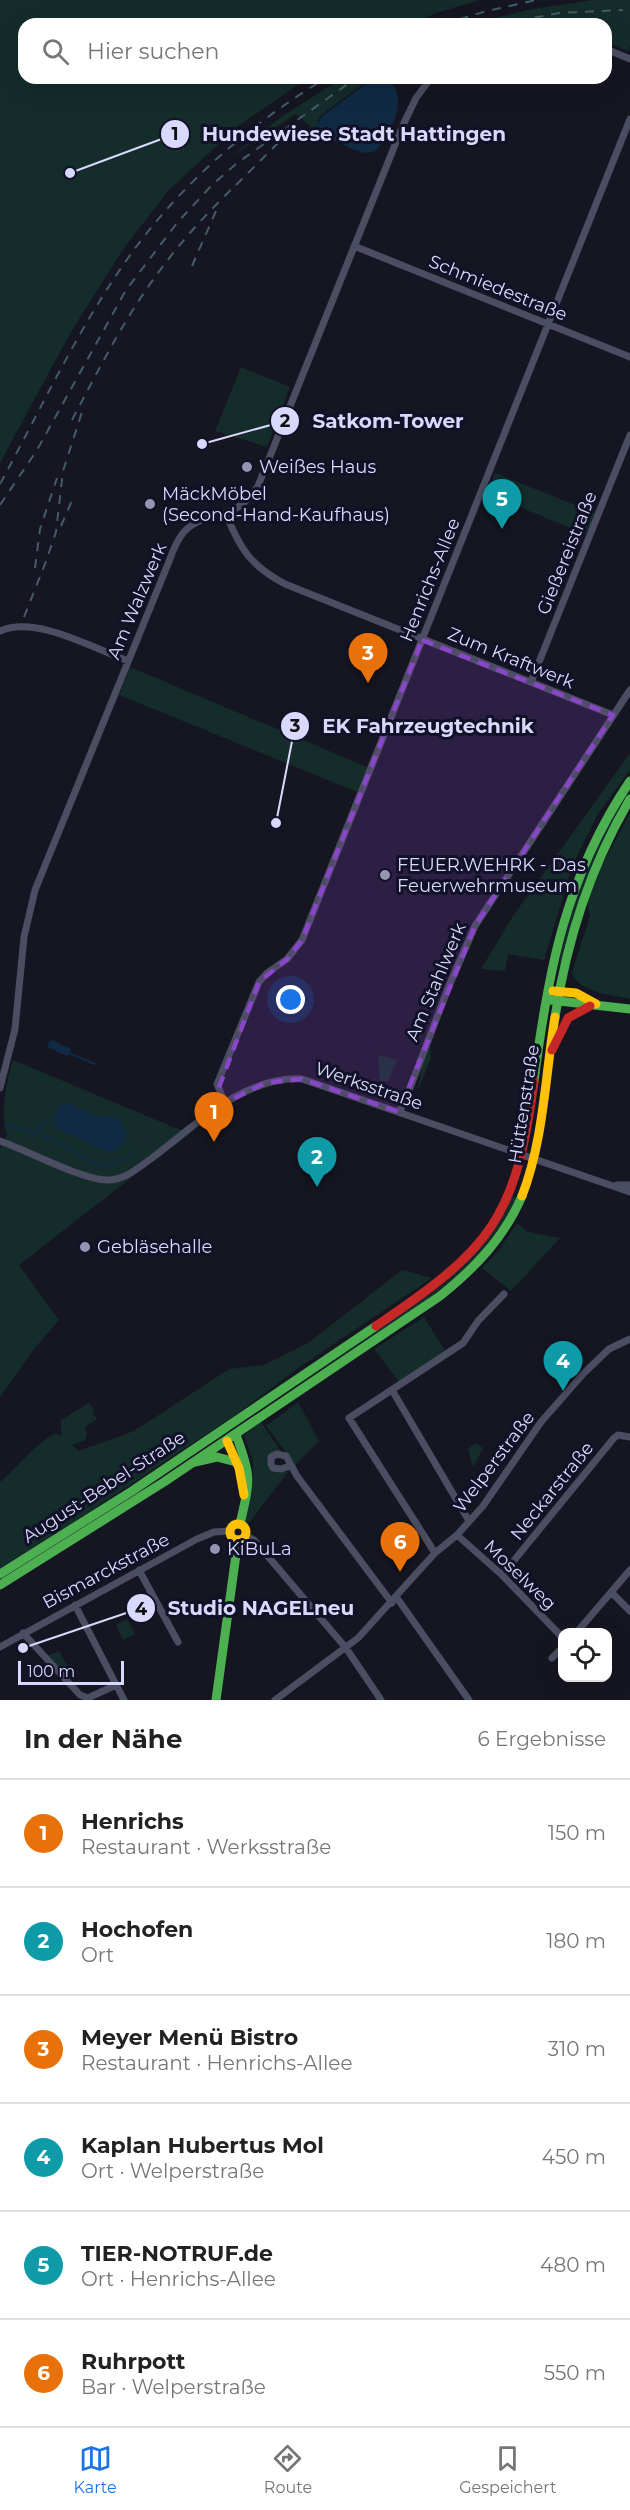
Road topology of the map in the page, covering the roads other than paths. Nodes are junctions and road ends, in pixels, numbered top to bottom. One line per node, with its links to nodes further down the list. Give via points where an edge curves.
1 (612, 52): 2 (street)
2 (630, 59)
3 (427, 84): 5 (street, Am Walzwerk, via 406,118)
4 (630, 119): 6 (street, Henrichs-Allee)
5 (354, 246): 6 (street, Schmiedestraße); 9 (street, Am Walzwerk, via 258,486 246,503)
6 (548, 324): 7 (street, Schmiedestraße); 11 (street, Henrichs-Allee)
7 (630, 357)
8 (630, 435): 13 (street, Gießereistraße)
9 (226, 514): 11 (street, Zum Kraftwerk, via 247,557 275,579); 12 (street, Am Walzwerk, via 194,525 180,538)
10 (0, 631): 12 (street, via 19,625 43,628)
11 (422, 640): 13 (street, Zum Kraftwerk); 25 (street, Henrichs-Allee, via 302,940 288,960 259,982 217,1084)
12 (128, 661): 24 (street, Am Walzwerk, via 35,891 24,937 14,1038)
13 (531, 682): 15 (street, Zum Kraftwerk)
14 (630, 690): 15 (street, Am Stahlwerk)
15 (613, 716): 26 (street, Am Stahlwerk, via 475,926)
16 (630, 781): 19 (main road, Hüttenstraße, via 581,866)
17 (630, 800): 18 (main road, Hüttenstraße, via 590,875 576,915)
18 (560, 990): 19 (main road); 20 (main road, Hüttenstraße); 21 (main road, via 588,997)
19 (546, 996): 20 (main road); 34 (main road, Hüttenstraße, via 528,1121 516,1174 497,1220 459,1266 416,1299)
20 (557, 1001): 21 (main road); 23 (main road, Hüttenstraße)
21 (596, 1004): 22 (main road); 23 (main road, via 568,1018)
22 (630, 1010)
23 (550, 1052): 35 (main road, Hüttenstraße, via 528,1178 507,1226 482,1259 463,1277)
24 (0, 1088)
25 (225, 1103): 26 (street, Werksstraße, via 265,1083 292,1078); 27 (street, Werksstraße, via 136,1170 115,1179 88,1176)
26 (399, 1112): 28 (street, Werksstraße)
27 (0, 1141)
28 (611, 1185): 29 (street, Werksstraße); 30 (street, Werksstraße)
29 (630, 1185)
30 (630, 1192)
31 (504, 1294): 33 (street, via 477,1321 463,1343)
32 (630, 1339): 42 (street, Welperstraße, via 609,1349 569,1390)
33 (392, 1389): 42 (street); 47 (street, via 349,1418)
34 (225, 1428): 35 (main road); 37 (main road); 50 (main road, August-Bebel-Straße)
35 (236, 1435): 37 (main road, August-Bebel-Straße); 41 (main road, via 249,1469)
36 (630, 1437): 51 (street, Neckarstraße, via 614,1438)
37 (227, 1441): 38 (main road, August-Bebel-Straße); 39 (main road)
38 (193, 1462): 39 (main road, August-Bebel-Straße, via 217,1457); 52 (main road, August-Bebel-Straße)
39 (236, 1462): 41 (main road)
40 (290, 1466): 54 (street)
41 (244, 1501): 43 (main road)
42 (469, 1521): 45 (street, Welperstraße)
43 (240, 1524): 44 (main road, via 233,1525); 46 (main road, via 245,1528)
44 (230, 1531): 46 (main road, via 231,1536); 48 (street, Bismarckstraße, via 205,1536)
45 (457, 1535): 47 (street, Welperstraße); 51 (street, Moselweg)
46 (242, 1537): 62 (street, via 255,1542); 67 (main road)
47 (435, 1553): 54 (street, Welperstraße)
48 (139, 1570): 55 (street, Bismarckstraße); 60 (street)
49 (630, 1570): 53 (street)
50 (0, 1574)
51 (502, 1575): 59 (street, Moselweg)
52 (0, 1585)
53 (612, 1593): 56 (street); 57 (street)
54 (394, 1600): 62 (street, Welperstraße); 70 (street)
55 (75, 1605): 58 (street, Bismarckstraße); 65 (street)
56 (630, 1611)
57 (581, 1628)
58 (23, 1633): 61 (street, Bismarckstraße); 65 (street, via 80,1695 88,1698)
59 (558, 1633)
60 (177, 1642)
61 (0, 1647)
62 (346, 1648): 68 (street, Welperstraße); 69 (street)
63 (558, 1652): 64 (street)
64 (552, 1658)
65 (116, 1685): 66 (street)
66 (124, 1700)
67 (216, 1700)
68 (275, 1700)
69 (381, 1700)
70 (469, 1700)

